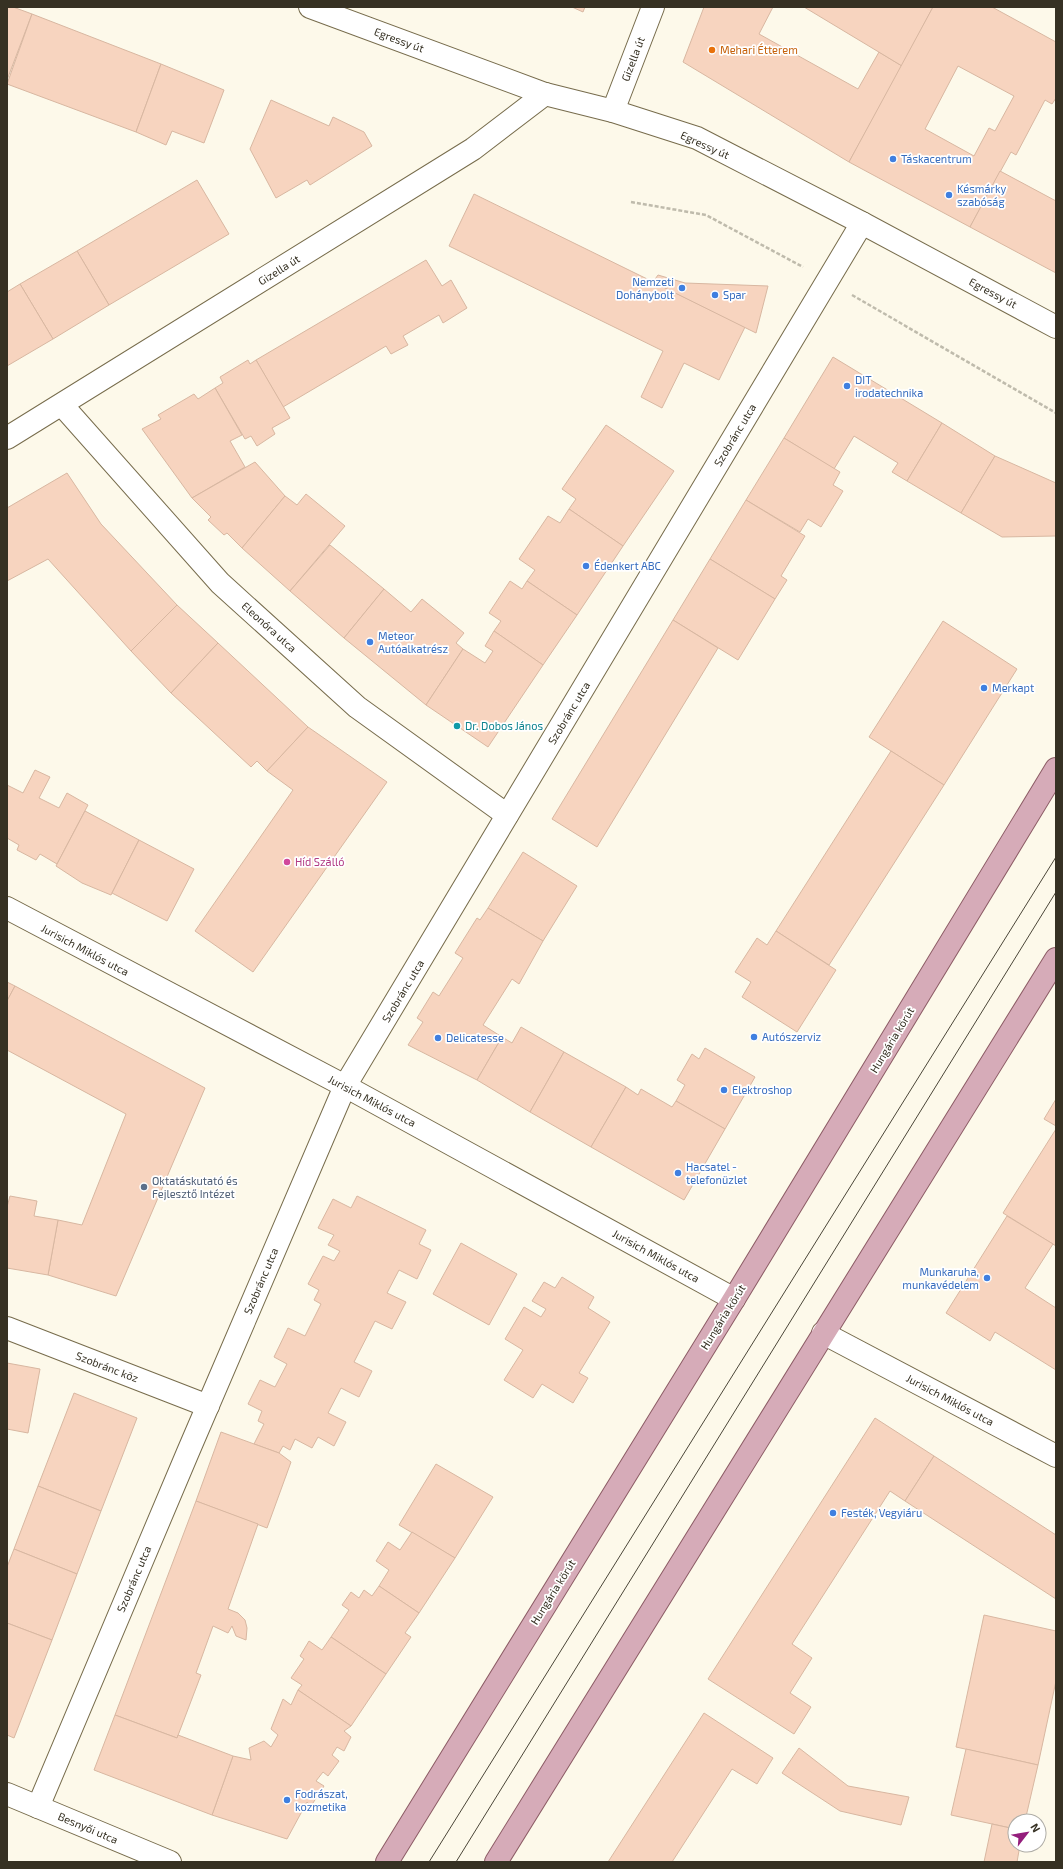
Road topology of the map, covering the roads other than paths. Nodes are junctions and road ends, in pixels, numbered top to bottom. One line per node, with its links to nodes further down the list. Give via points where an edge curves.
1 (310, 7): 3 (street, Egressy út)
2 (653, 7): 4 (street, Gizella út)
3 (545, 94): 4 (street, Egressy út); 7 (street, Gizella út, via 473,150)
4 (613, 110): 5 (street, Egressy út, via 697,138)
5 (862, 223): 6 (street, Egressy út); 10 (street, Szobránc utca)
6 (1056, 327)
7 (62, 405): 8 (street, Gizella út); 10 (street, Eleonóra utca, via 220,583 357,707)
8 (7, 438)
9 (1056, 769): 14 (main road, Hungária körút)
10 (507, 816): 13 (street, Szobránc utca)
11 (7, 908): 13 (street, Jurisich Miklós utca)
12 (1056, 958): 16 (main road)
13 (345, 1086): 14 (street, Jurisich Miklós utca); 17 (street, Szobránc utca)
14 (734, 1299): 22 (main road, Hungária körút)
15 (7, 1328): 17 (street, Szobránc köz)
16 (823, 1333): 18 (street, Jurisich Miklós utca); 23 (main road)
17 (208, 1406): 20 (street, Szobránc utca)
18 (1056, 1456)
19 (7, 1794): 20 (street, Besnyői utca)
20 (38, 1807): 21 (street, Besnyői utca)
21 (170, 1862)
22 (387, 1862)
23 (496, 1862)

